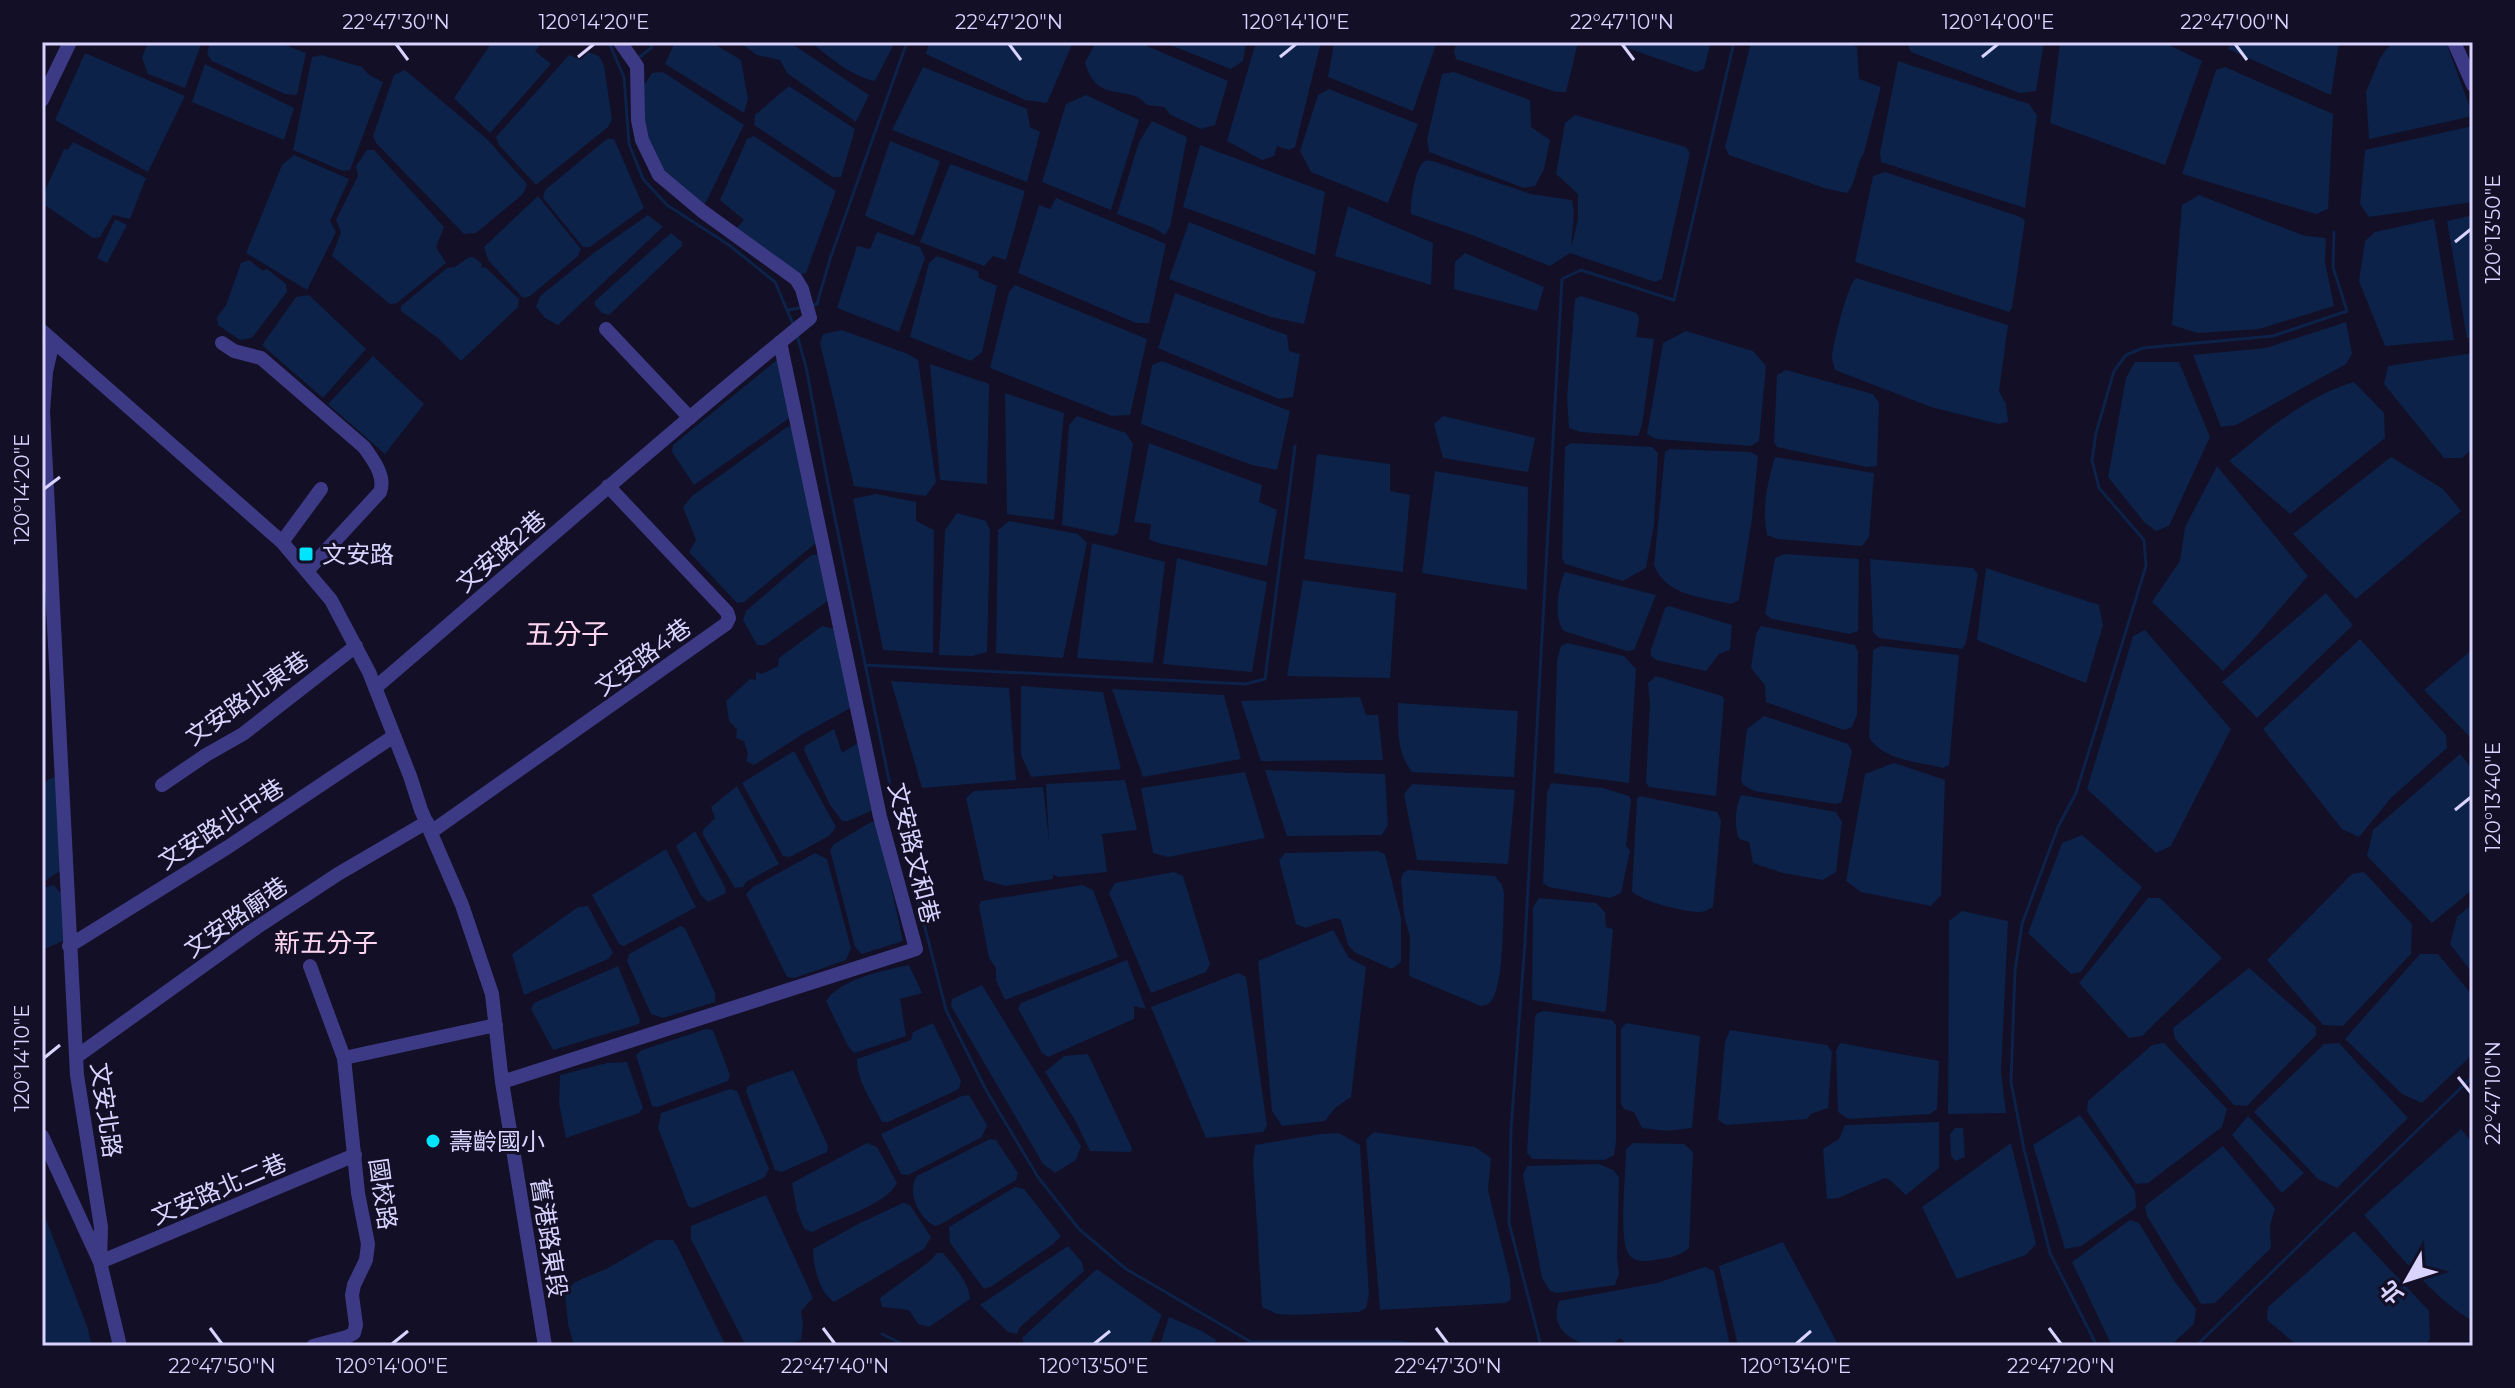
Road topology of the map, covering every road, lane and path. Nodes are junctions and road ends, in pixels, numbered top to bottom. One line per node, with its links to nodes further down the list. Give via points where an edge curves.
1 (70, 42): 5 (street)
2 (620, 42): 8 (street, 文安路2巷, via 634,61 642,140 659,175 796,279 802,289 805,313)
3 (2454, 42): 4 (street)
4 (2473, 85)
5 (42, 100)
6 (606, 329): 10 (street)
7 (48, 336): 13 (street); 20 (street, 文安北路, via 43,411)
8 (783, 339): 10 (street, 文安路2巷); 25 (street, 文安路文和巷, via 880,817 916,949)
9 (222, 343): 14 (street, via 261,358 364,447 382,481 380,492)
10 (690, 418): 11 (street, 文安路2巷)
11 (608, 486): 16 (street, 文安路2巷); 19 (street, 文安路4巷, via 727,612 726,624)
12 (321, 489): 13 (street)
13 (282, 542): 14 (street)
14 (308, 570): 15 (street)
15 (356, 646): 16 (street); 18 (street, 文安路北東巷, via 243,734)
16 (375, 688): 17 (street)
17 (394, 736): 19 (street); 20 (street, 文安路北中巷)
18 (162, 785)
19 (429, 827): 22 (street, 舊港路東段, via 462,905 492,994); 23 (street, 文安路廟巷, via 338,874)
20 (69, 946): 23 (street, 文安北路)
21 (310, 966): 24 (street, 國校路)
22 (496, 1025): 24 (street); 25 (street, 舊港路東段)
23 (76, 1057): 28 (street, 文安北路, via 101,1227)
24 (344, 1058): 27 (street, 國校路)
25 (502, 1082): 31 (street, 舊港路東段)
26 (42, 1136): 28 (street)
27 (355, 1155): 28 (street, 文安路北二巷); 30 (street, 國校路, via 368,1244 352,1295 356,1325 347,1337)
28 (100, 1262): 29 (street)
29 (120, 1346)
30 (313, 1346)
31 (545, 1346)

